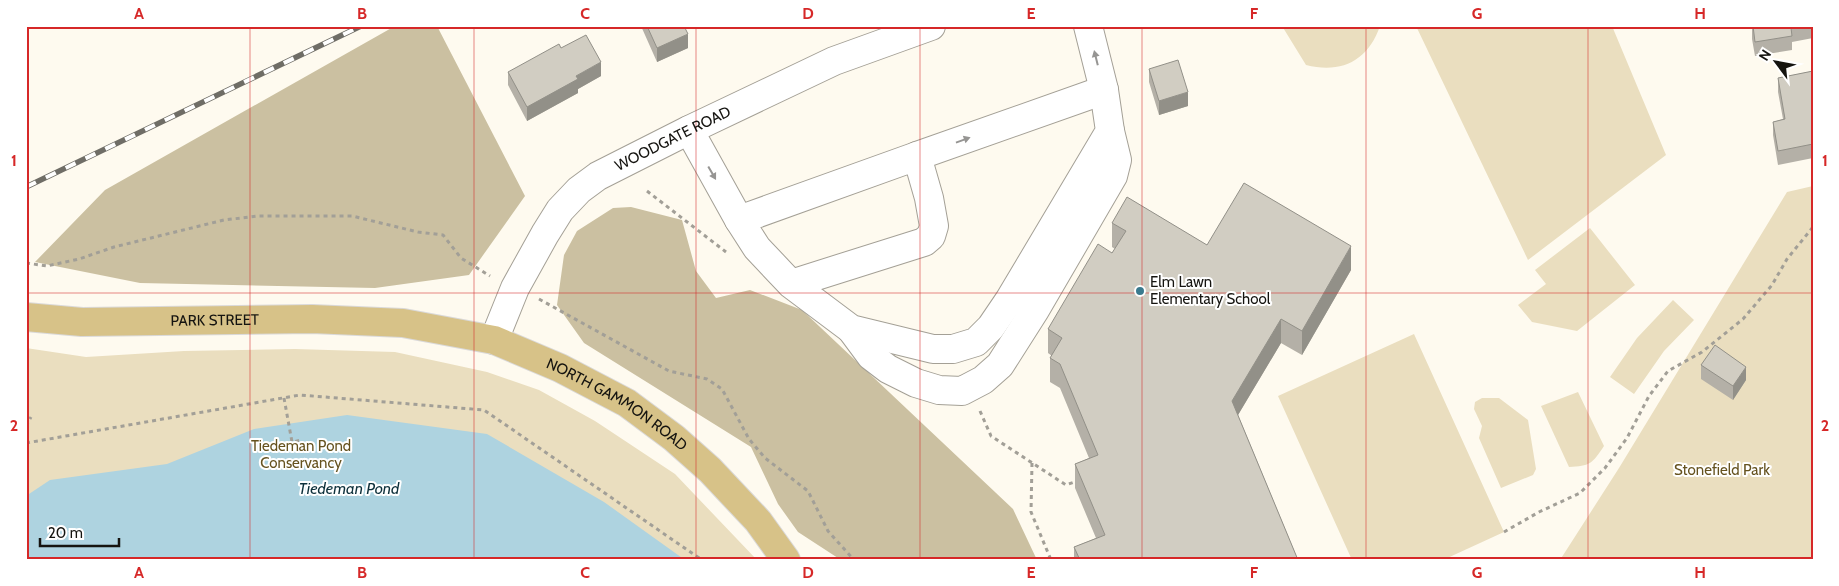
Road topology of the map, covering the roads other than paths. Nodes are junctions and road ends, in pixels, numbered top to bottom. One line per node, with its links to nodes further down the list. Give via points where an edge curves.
1 (931, 26): 4 (street, WOODGATE ROAD, via 834,61)
2 (1088, 26): 3 (street, one-way to 2)
3 (1104, 90): 5 (street); 6 (street, one-way to 3)
4 (689, 130): 7 (street, one-way to 7); 12 (street, WOODGATE ROAD, via 598,176 560,210 515,288)
5 (1110, 131): 11 (street, via 1010,299 976,342 953,349 934,348); 11 (street, via 1117,160 1113,176 1030,318 1000,365 983,380 962,391 940,390 916,383 871,356)
6 (917, 156): 7 (street); 8 (street, via 934,226 930,236 924,242)
7 (739, 220): 8 (street, via 757,248)
8 (791, 284): 11 (street)
9 (26, 317): 10 (main road, PARK STREET, via 82,322 312,319)
10 (403, 322): 12 (main road, NORTH GAMMON ROAD)
11 (851, 329)
12 (494, 340): 13 (main road, NORTH GAMMON ROAD, via 560,368 627,403 674,438 758,520)
13 (786, 560)

